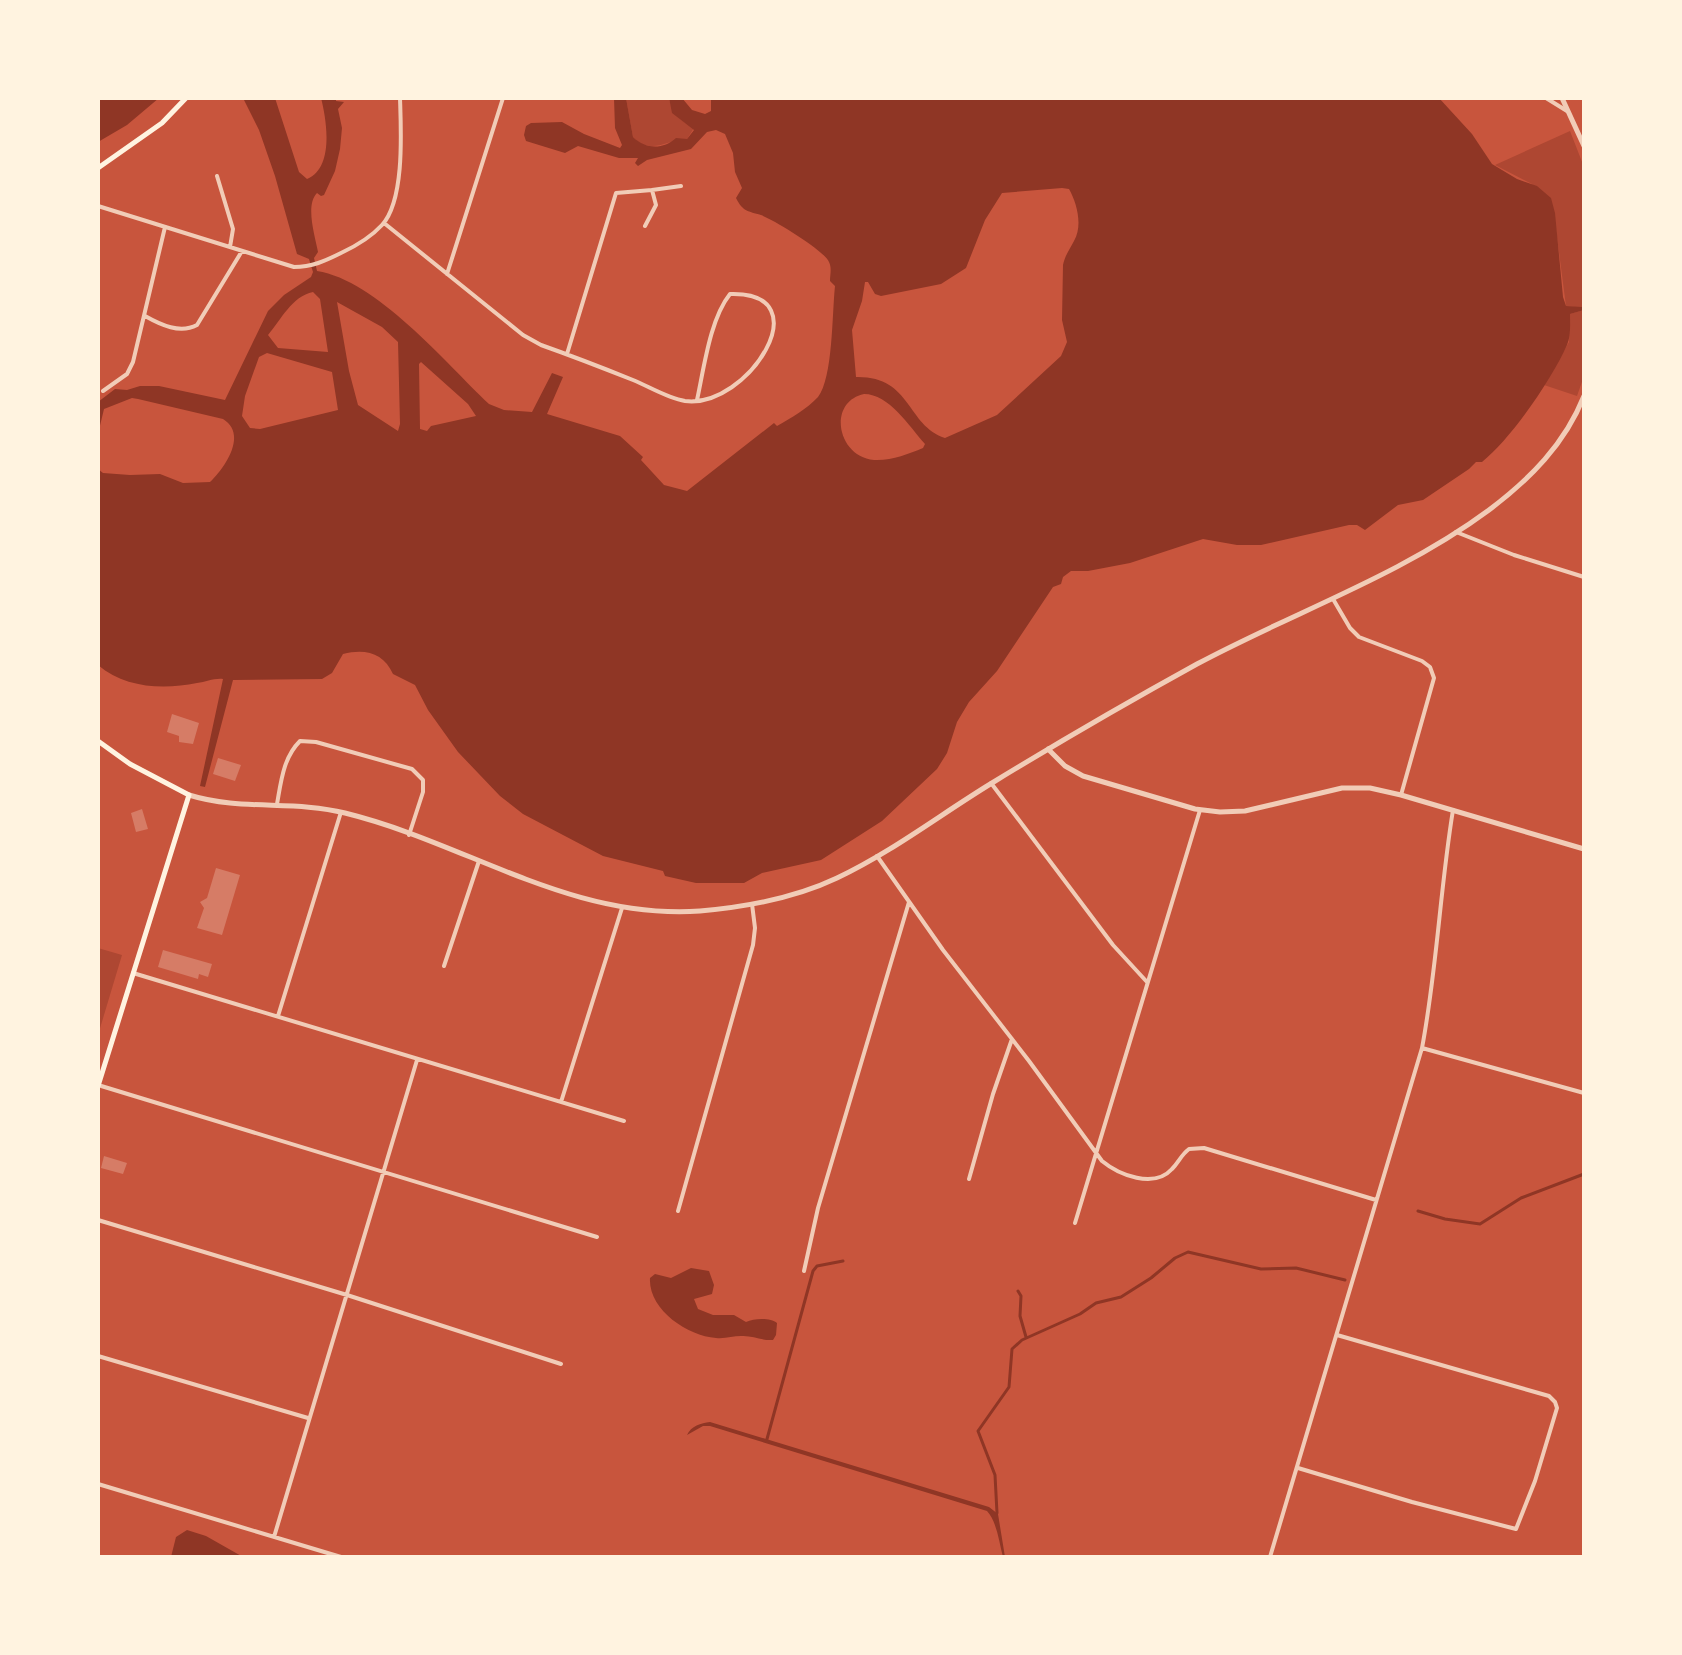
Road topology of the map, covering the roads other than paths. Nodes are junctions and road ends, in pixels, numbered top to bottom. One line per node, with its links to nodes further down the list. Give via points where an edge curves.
1 (186, 98): 8 (main road, via 162,123)
2 (400, 98): 13 (street, via 400,175)
3 (503, 98): 18 (street)
4 (1546, 98): 6 (street)
5 (1562, 98): 6 (street)
6 (1569, 112): 7 (street)
7 (1584, 146)
8 (98, 168)
9 (217, 176): 16 (street, via 233,229)
10 (681, 186): 11 (street)
11 (652, 190): 14 (street, via 656,205); 20 (street, via 616,193)
12 (98, 206): 15 (street)
13 (384, 223): 17 (street, via 362,241 310,266 294,267); 18 (street)
14 (645, 226)
15 (165, 227): 16 (street); 19 (street)
16 (230, 247): 17 (street)
17 (242, 251): 19 (street, via 197,325 174,328)
18 (447, 274): 20 (street, via 523,335)
19 (145, 316): 21 (street, via 127,374)
20 (567, 354): 23 (street, via 667,395)
21 (103, 391)
22 (1584, 396): 24 (street, via 1544,462)
23 (697, 400): 23 (street, via 723,303 730,294 747,294 769,304 774,326 754,369 737,385)
24 (1456, 532): 25 (street); 26 (street)
25 (1584, 577)
26 (1333, 599): 28 (street, via 1210,657); 31 (street, via 1354,633 1422,661 1434,678)
27 (98, 741): 30 (main road)
28 (1048, 749): 29 (street); 33 (street, via 1090,779)
29 (991, 783): 38 (street); 45 (street)
30 (189, 795): 32 (street); 44 (main road)
31 (1401, 795): 33 (street, via 1352,787 1250,810); 34 (street)
32 (277, 804): 35 (street); 36 (street, via 293,748 300,741 316,742 412,769 423,780)
33 (1200, 810): 45 (street)
34 (1453, 810): 37 (street); 48 (street)
35 (341, 812): 36 (street); 46 (street)
36 (409, 835): 39 (street)
37 (1584, 849)
38 (877, 856): 40 (street); 41 (street, via 819,886)
39 (479, 861): 42 (street); 43 (street)
40 (909, 902): 47 (street); 62 (street)
41 (752, 904): 42 (street, via 683,911); 58 (street, via 753,945)
42 (622, 908): 52 (street)
43 (444, 966)
44 (133, 973): 46 (street); 50 (main road)
45 (1147, 982): 54 (street)
46 (278, 1017): 49 (street)
47 (1012, 1039): 54 (street); 56 (street)
48 (1422, 1048): 51 (street); 57 (street)
49 (417, 1060): 52 (street); 55 (street)
50 (98, 1085): 55 (street)
51 (1584, 1093)
52 (561, 1102): 53 (street)
53 (624, 1121)
54 (1096, 1152): 57 (street, via 1110,1167 1142,1179 1159,1178 1189,1149 1204,1148); 60 (street)
55 (384, 1170): 61 (street); 63 (street)
56 (969, 1179)
57 (1376, 1200): 64 (street)
58 (678, 1211)
59 (98, 1220): 63 (street)
60 (1075, 1223)
61 (597, 1237)
62 (804, 1271)
63 (347, 1295): 66 (street); 67 (street)
64 (1337, 1335): 68 (street); 68 (street, via 1549,1396 1557,1408 1516,1529)
65 (98, 1356): 67 (street)
66 (561, 1364)
67 (308, 1418): 70 (street)
68 (1298, 1468): 74 (street)
69 (98, 1484): 70 (street)
70 (274, 1537): 71 (street)
71 (341, 1557)
72 (1109, 1557): 73 (street)
73 (1118, 1557)
74 (1270, 1557)

